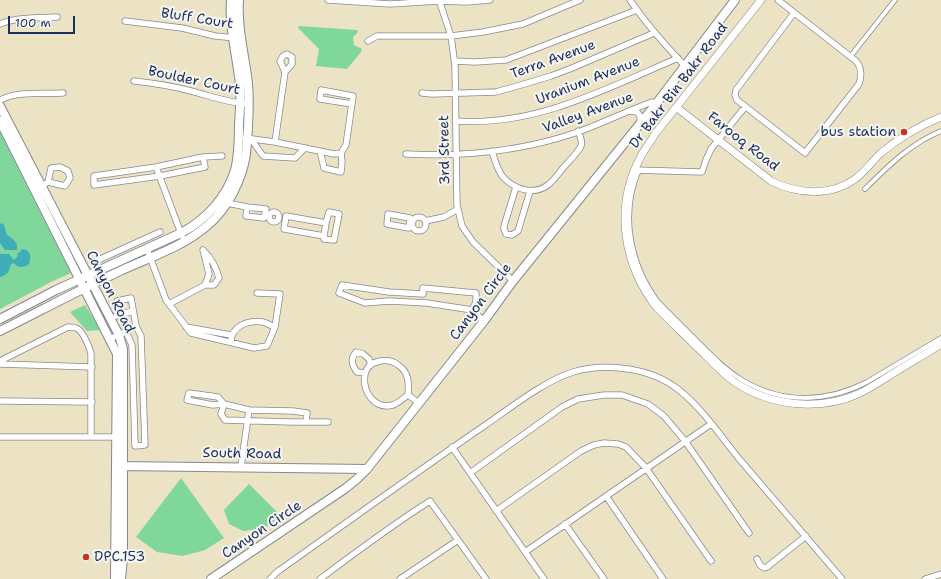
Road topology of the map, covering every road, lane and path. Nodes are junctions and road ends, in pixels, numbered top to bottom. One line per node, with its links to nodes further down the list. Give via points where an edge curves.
1 (231, 0): 19 (main road, via 230,24)
2 (239, 0): 19 (main road)
3 (328, 0): 11 (street, via 390,4)
4 (490, 0): 11 (street)
5 (580, 0): 18 (street, via 523,24)
6 (630, 0): 12 (street)
7 (735, 0): 24 (main road, Canyon Circle)
8 (761, 0): 35 (street, Dr Bakr Bin Bakr Road)
9 (778, 0): 13 (street)
10 (895, 0): 21 (street)
11 (436, 1): 18 (street, 3rd Street)
12 (637, 10): 17 (street); 23 (street, via 506,60)
13 (794, 13): 21 (street); 36 (street, via 736,90 735,98)
14 (57, 17): 16 (street, via 30,18)
15 (125, 21): 19 (street, Bluff Court)
16 (0, 24)
17 (654, 33): 22 (street); 29 (street, Terra Avenue, via 551,76 496,92)
18 (452, 36): 20 (street, via 377,36); 23 (street, 3rd Street)
19 (237, 38): 31 (main road, via 245,63)
20 (368, 41)
21 (850, 57): 36 (street, via 861,69 859,84 805,153)
22 (678, 58): 24 (street); 40 (street, Uranium Avenue, via 558,108 495,121)
23 (455, 61): 29 (street, 3rd Street)
24 (684, 65): 33 (main road, Canyon Circle)
25 (286, 72): 46 (street)
26 (134, 81): 31 (street, Boulder Court, via 171,86)
27 (63, 93): 30 (street, via 9,96)
28 (422, 93): 29 (street, Terra Avenue)
29 (456, 93): 40 (street, 3rd Street)
30 (0, 100)
31 (244, 103): 44 (main road)
32 (352, 104): 32 (street, via 353,96 321,90 320,99); 50 (street, via 346,145)
33 (656, 104): 37 (street, Valley Avenue, via 652,102); 41 (main road, Canyon Circle)
34 (0, 106): 60 (main road, Canyon Road)
35 (676, 107): 45 (street, Farooq Road); 58 (street, Dr Bakr Bin Bakr Road, via 645,150)
36 (745, 107): 45 (street)
37 (625, 112): 41 (street, via 637,112 641,119); 42 (street, Valley Avenue)
38 (941, 117): 45 (street, Farooq Road, via 903,136 850,182 815,192 794,190 775,183)
39 (0, 121): 60 (main road, Canyon Road)
40 (456, 121): 51 (street, 3rd Street)
41 (639, 124): 82 (main road, Canyon Circle)
42 (578, 131): 49 (street, Valley Avenue, via 538,144); 63 (street, via 581,145 576,154 549,184 540,190)
43 (941, 131): 62 (street, via 897,158)
44 (246, 138): 46 (street); 47 (street, via 263,156 295,158); 64 (main road, via 242,172); 72 (main road, via 228,186 220,199 192,228)
45 (718, 140): 58 (street, via 708,154 702,172)
46 (275, 142): 47 (street)
47 (306, 148): 48 (street)
48 (320, 151): 50 (street); 50 (street, via 324,168 341,172)
49 (492, 152): 51 (street, Valley Avenue); 61 (street, via 503,177)
50 (341, 153)
51 (457, 153): 52 (street, Valley Avenue); 66 (street, 3rd Street)
52 (406, 154)
53 (222, 156): 54 (street)
54 (203, 157): 55 (street); 57 (street, via 205,167)
55 (188, 160): 56 (street); 57 (street)
56 (156, 167): 59 (street); 59 (street, via 94,176 94,185)
57 (190, 170): 59 (street)
58 (637, 170): 100 (street, via 629,213 630,240 650,292 722,366 741,380 786,397 830,396 854,389); 102 (street, Dr Bakr Bin Bakr Road, via 626,198 625,228 630,258 641,284 657,308 726,376 744,388 778,402 815,404 837,401 864,391)
59 (160, 176): 72 (street)
60 (42, 186): 81 (main road, Canyon Road)
61 (516, 187): 63 (street); 63 (street, via 504,226 506,234 518,232)
62 (865, 189)
63 (530, 191)
64 (227, 203): 65 (street); 74 (main road, via 209,225)
65 (247, 207): 67 (street, via 266,210); 67 (street, via 246,216 264,218)
66 (458, 209): 69 (street, via 444,217); 82 (street, 3rd Street, via 462,226 473,242)
67 (267, 215): 68 (street, via 272,222)
68 (282, 219): 70 (street, via 286,216); 73 (street, via 284,229)
69 (425, 222): 69 (street, via 424,228 420,230 414,229 411,222 418,217)
70 (326, 223): 73 (street); 73 (street, via 328,212 339,214 334,240 324,239)
71 (160, 232): 76 (street)
72 (181, 233): 74 (street); 75 (main road)
73 (324, 236)
74 (184, 242): 77 (main road)
75 (147, 249): 77 (street); 79 (main road)
76 (113, 253): 78 (street); 79 (street)
77 (151, 258): 80 (main road); 87 (street)
78 (96, 261)
79 (118, 262): 80 (street); 81 (main road)
80 (121, 270): 83 (main road)
81 (84, 278): 83 (main road, Canyon Road); 85 (main road, Canyon Road); 91 (main road)
82 (513, 281): 92 (main road, Canyon Circle)
83 (92, 284): 85 (main road); 90 (main road, Canyon Road)
84 (206, 285): 84 (street, via 214,285 219,278 210,256 203,250 210,274); 87 (street)
85 (84, 288): 96 (main road); 99 (main road, Canyon Road)
86 (257, 293): 95 (street, via 280,294)
87 (169, 304): 94 (street)
88 (472, 310): 88 (street, via 476,302 476,293 423,288 423,294 342,286 339,293 365,303 427,303); 92 (street)
89 (133, 311): 90 (street); 90 (street, via 132,298 117,301); 93 (street)
90 (114, 317): 97 (main road, Canyon Road)
91 (0, 319)
92 (484, 320): 112 (main road, Canyon Circle)
93 (136, 326): 97 (street); 111 (street, via 141,336 145,445 135,446)
94 (186, 327): 98 (street); 101 (street, via 191,333)
95 (275, 327): 98 (street, via 263,322 249,322 237,328); 101 (street, via 267,346 254,348)
96 (0, 331)
97 (123, 333): 99 (street); 111 (street, via 132,345); 113 (main road, Canyon Road)
98 (231, 335): 101 (street)
99 (109, 338): 113 (main road, Canyon Road, via 117,354)
100 (941, 338)
101 (231, 342)
102 (941, 344)
103 (0, 361): 106 (street, via 62,329 74,327 79,329 90,349)
104 (370, 362): 107 (street); 107 (street, via 363,354 356,352 352,357 352,365 357,372); 108 (street, via 385,360 405,370 409,384)
105 (0, 364): 106 (street)
106 (92, 367): 110 (street)
107 (365, 373): 108 (street, via 365,383 373,401 392,405)
108 (408, 395): 112 (street)
109 (0, 401): 110 (street)
110 (92, 402): 123 (street)
111 (134, 402): 113 (street)
112 (419, 402): 130 (main road, Canyon Circle)
113 (120, 404): 124 (main road, Canyon Road)
114 (224, 404): 114 (street, via 218,397 189,393 187,400 213,405); 115 (street); 117 (street, via 220,414 225,420)
115 (249, 410): 116 (street); 117 (street)
116 (294, 411): 118 (street); 119 (street, via 307,413)
117 (248, 421): 118 (street); 128 (street)
118 (291, 422): 119 (street)
119 (306, 422): 120 (street)
120 (328, 422)
121 (711, 424): 125 (street); 126 (street, via 678,390 657,378 623,368 590,368 548,382); 136 (street)
122 (0, 437): 123 (street)
123 (91, 437): 124 (street)
124 (120, 437): 127 (main road, Canyon Road)
125 (686, 441): 129 (street); 131 (street, via 664,416 648,404 622,395 604,395 578,399 562,407); 135 (street)
126 (452, 448): 131 (street); 145 (street)
127 (120, 466): 128 (main road, South Road); 142 (main road, Canyon Road); 143 (main road, Canyon Road, via 123,558)
128 (241, 467): 130 (main road, South Road)
129 (646, 468): 132 (street); 133 (street, via 626,447 604,443 594,445 581,451); 140 (street)
130 (367, 469): 144 (main road, Canyon Circle, via 346,488)
131 (470, 473): 133 (street)
132 (606, 496): 134 (street); 151 (street)
133 (496, 511): 138 (street)
134 (566, 524): 138 (street); 150 (street)
135 (750, 533)
136 (806, 536): 139 (street, via 767,567 760,566); 152 (street)
137 (458, 540): 146 (street, via 430,501); 147 (street); 148 (street)
138 (525, 552): 149 (street)
139 (757, 559)
140 (711, 561)
141 (941, 574): 153 (street)
142 (115, 579)
143 (121, 579)
144 (211, 579)
145 (270, 579)
146 (320, 579)
147 (400, 579)
148 (486, 579)
149 (544, 579)
150 (604, 579)
151 (663, 579)
152 (842, 579)
153 (925, 579)

